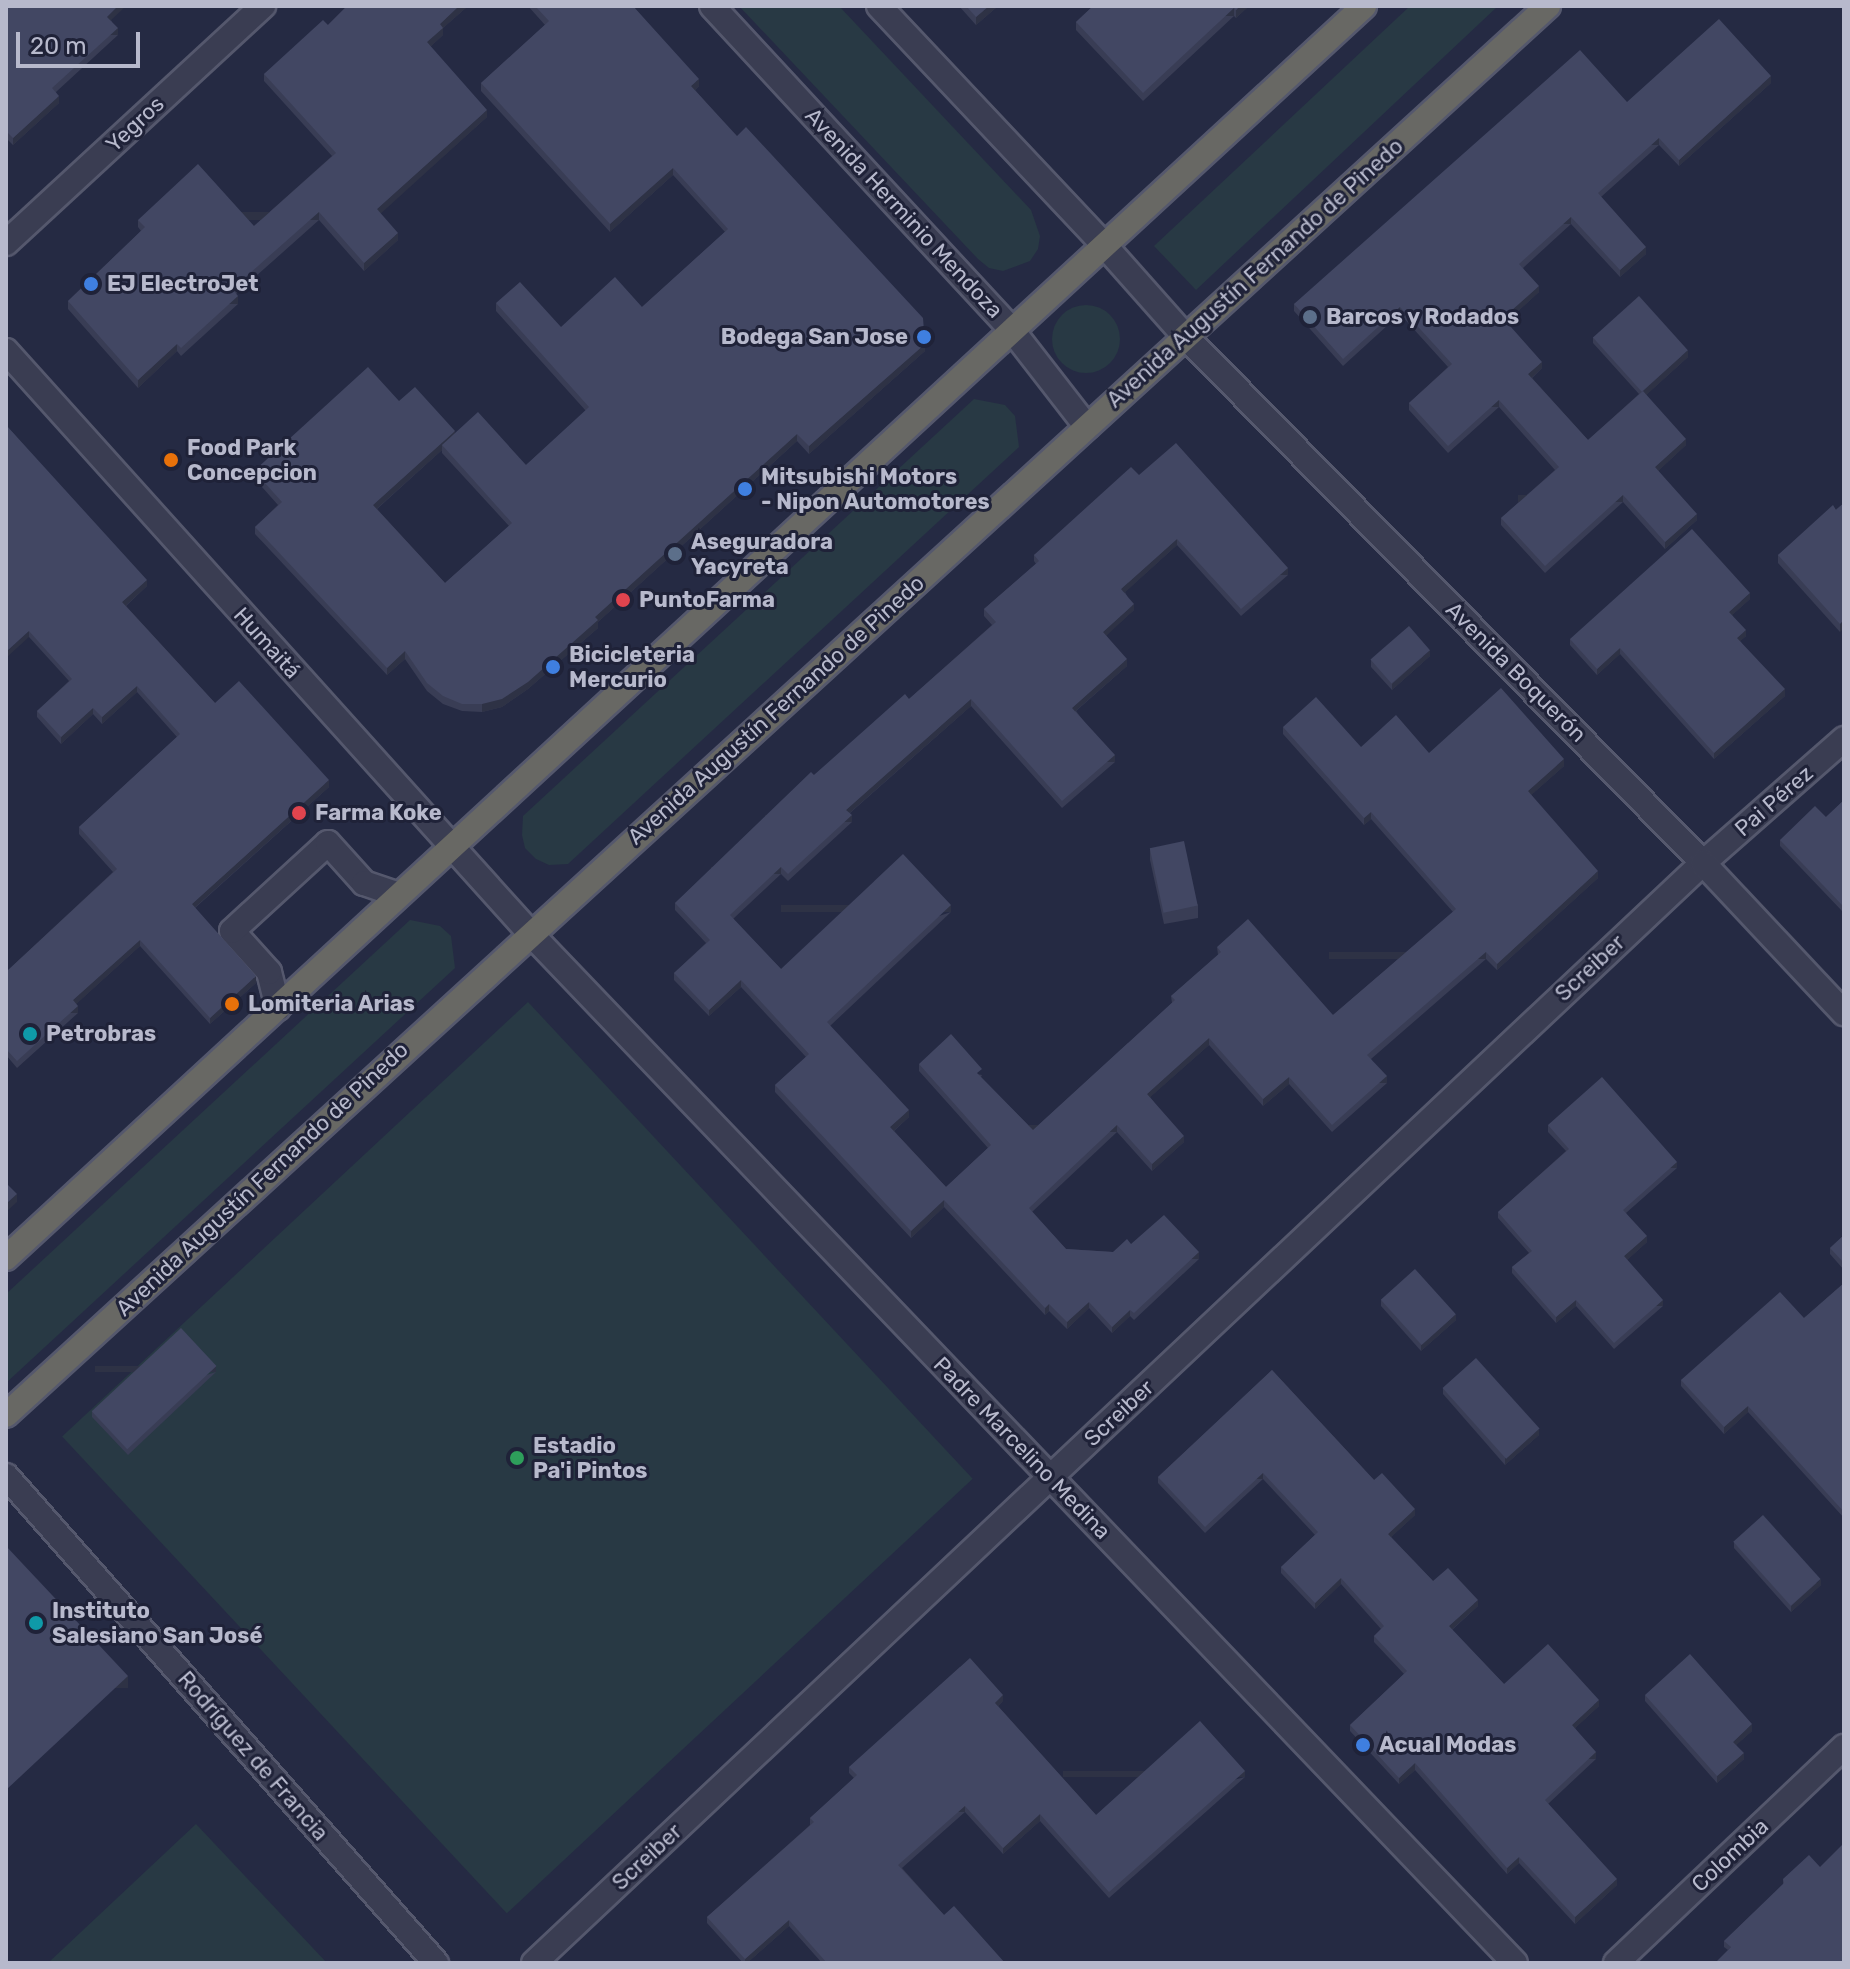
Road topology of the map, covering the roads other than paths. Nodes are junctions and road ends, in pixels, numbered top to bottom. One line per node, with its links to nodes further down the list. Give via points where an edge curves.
1 (263, 6): 6 (street, Yegros)
2 (712, 6): 8 (street, Avenida Herminio Mendoza)
3 (879, 6): 7 (street)
4 (1364, 6): 7 (highway)
5 (1548, 6): 9 (highway, Avenida Augustín Fernando de Pinedo)
6 (6, 243)
7 (1105, 246): 8 (highway); 9 (street)
8 (1011, 329): 11 (street, Avenida Herminio Mendoza); 13 (highway)
9 (1184, 335): 11 (highway, Avenida Augustín Fernando de Pinedo); 14 (street, Avenida Boquerón)
10 (6, 351): 13 (street, Humaitá)
11 (1087, 427): 16 (highway, Avenida Augustín Fernando de Pinedo)
12 (1844, 739): 14 (street, Pai Pérez)
13 (449, 847): 15 (highway); 16 (street, Humaitá)
14 (1703, 863): 18 (street, Avenida Boquerón); 22 (street, Screiber)
15 (398, 895): 17 (highway); 17 (street, via 364,883 328,843 232,931 269,972)
16 (530, 933): 20 (highway, Avenida Augustín Fernando de Pinedo); 22 (street, Padre Marcelino Medina)
17 (278, 1008): 19 (highway)
18 (1844, 1013)
19 (6, 1258)
20 (6, 1415)
21 (6, 1476): 24 (street, Rodríguez de Francia)
22 (1050, 1477): 25 (street, Screiber); 26 (street, Padre Marcelino Medina)
23 (1844, 1747): 27 (street, Colombia)
24 (436, 1963)
25 (534, 1963)
26 (1515, 1963)
27 (1616, 1963)

